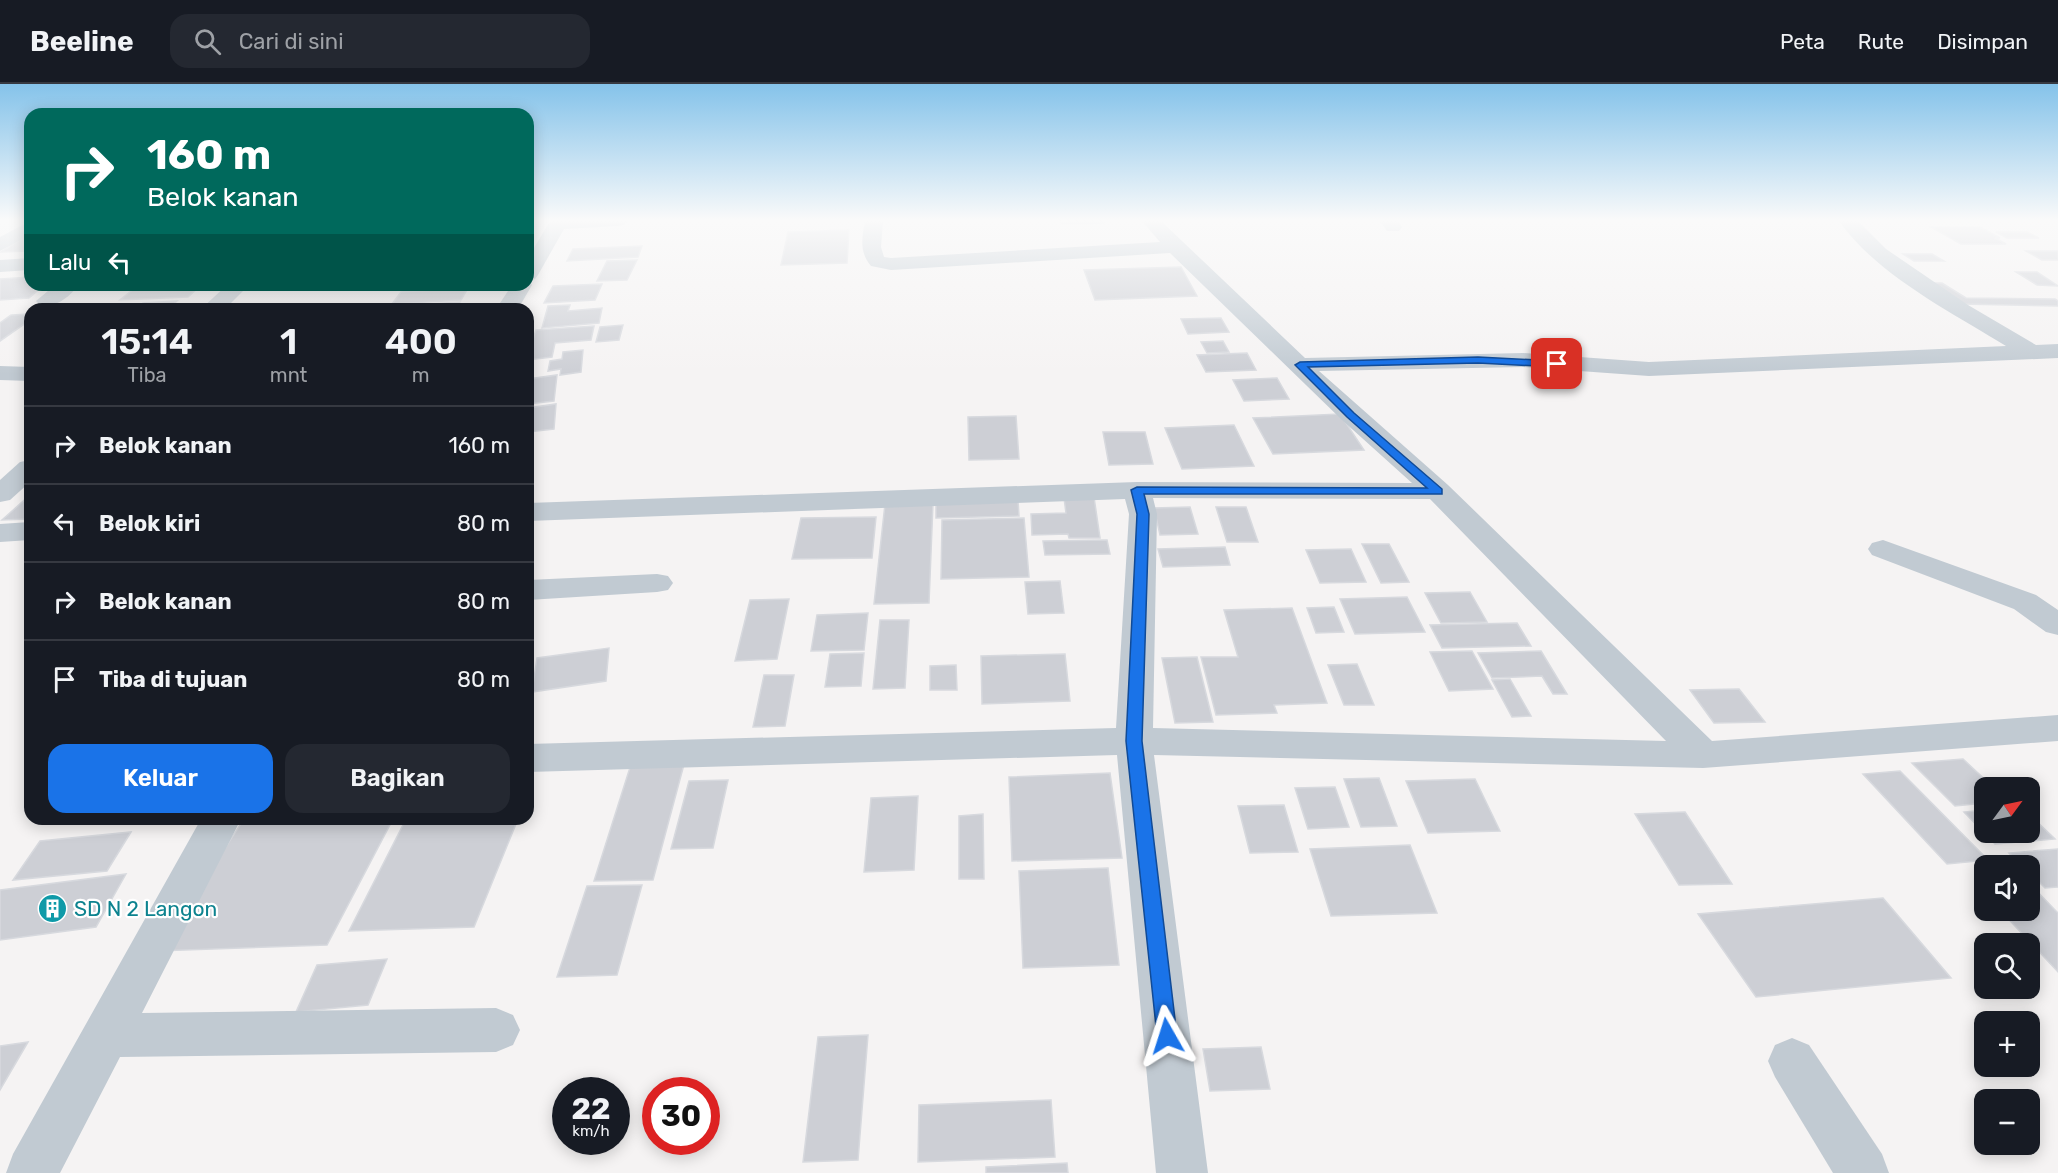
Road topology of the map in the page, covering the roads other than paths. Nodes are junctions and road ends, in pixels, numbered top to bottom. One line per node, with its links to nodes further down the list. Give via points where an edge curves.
1 (1201, 272): 9 (street)
2 (1905, 272): 8 (street)
3 (61, 291): 5 (street)
4 (232, 291): 6 (street)
5 (47, 301)
6 (219, 303)
7 (2058, 351): 8 (street)
8 (2031, 352): 9 (street, via 1649,369 1523,360)
9 (1300, 365): 14 (street)
10 (0, 373): 11 (street)
11 (24, 374)
12 (24, 473): 15 (street)
13 (1137, 490): 14 (street); 16 (street); 24 (street, via 1143,514)
14 (1438, 491): 25 (street)
15 (0, 494)
16 (534, 512)
17 (24, 531): 18 (street)
18 (0, 533)
19 (1883, 549): 22 (street, via 2025,602)
20 (657, 583): 21 (street)
21 (534, 590)
22 (2058, 625)
23 (2058, 728): 25 (street)
24 (1134, 741): 25 (street); 26 (street); 32 (street)
25 (1703, 755)
26 (534, 758)
27 (218, 825): 29 (street)
28 (496, 1030): 29 (street)
29 (104, 1035): 31 (street)
30 (1792, 1061): 33 (street)
31 (32, 1173)
32 (1182, 1173)
33 (1863, 1173)

